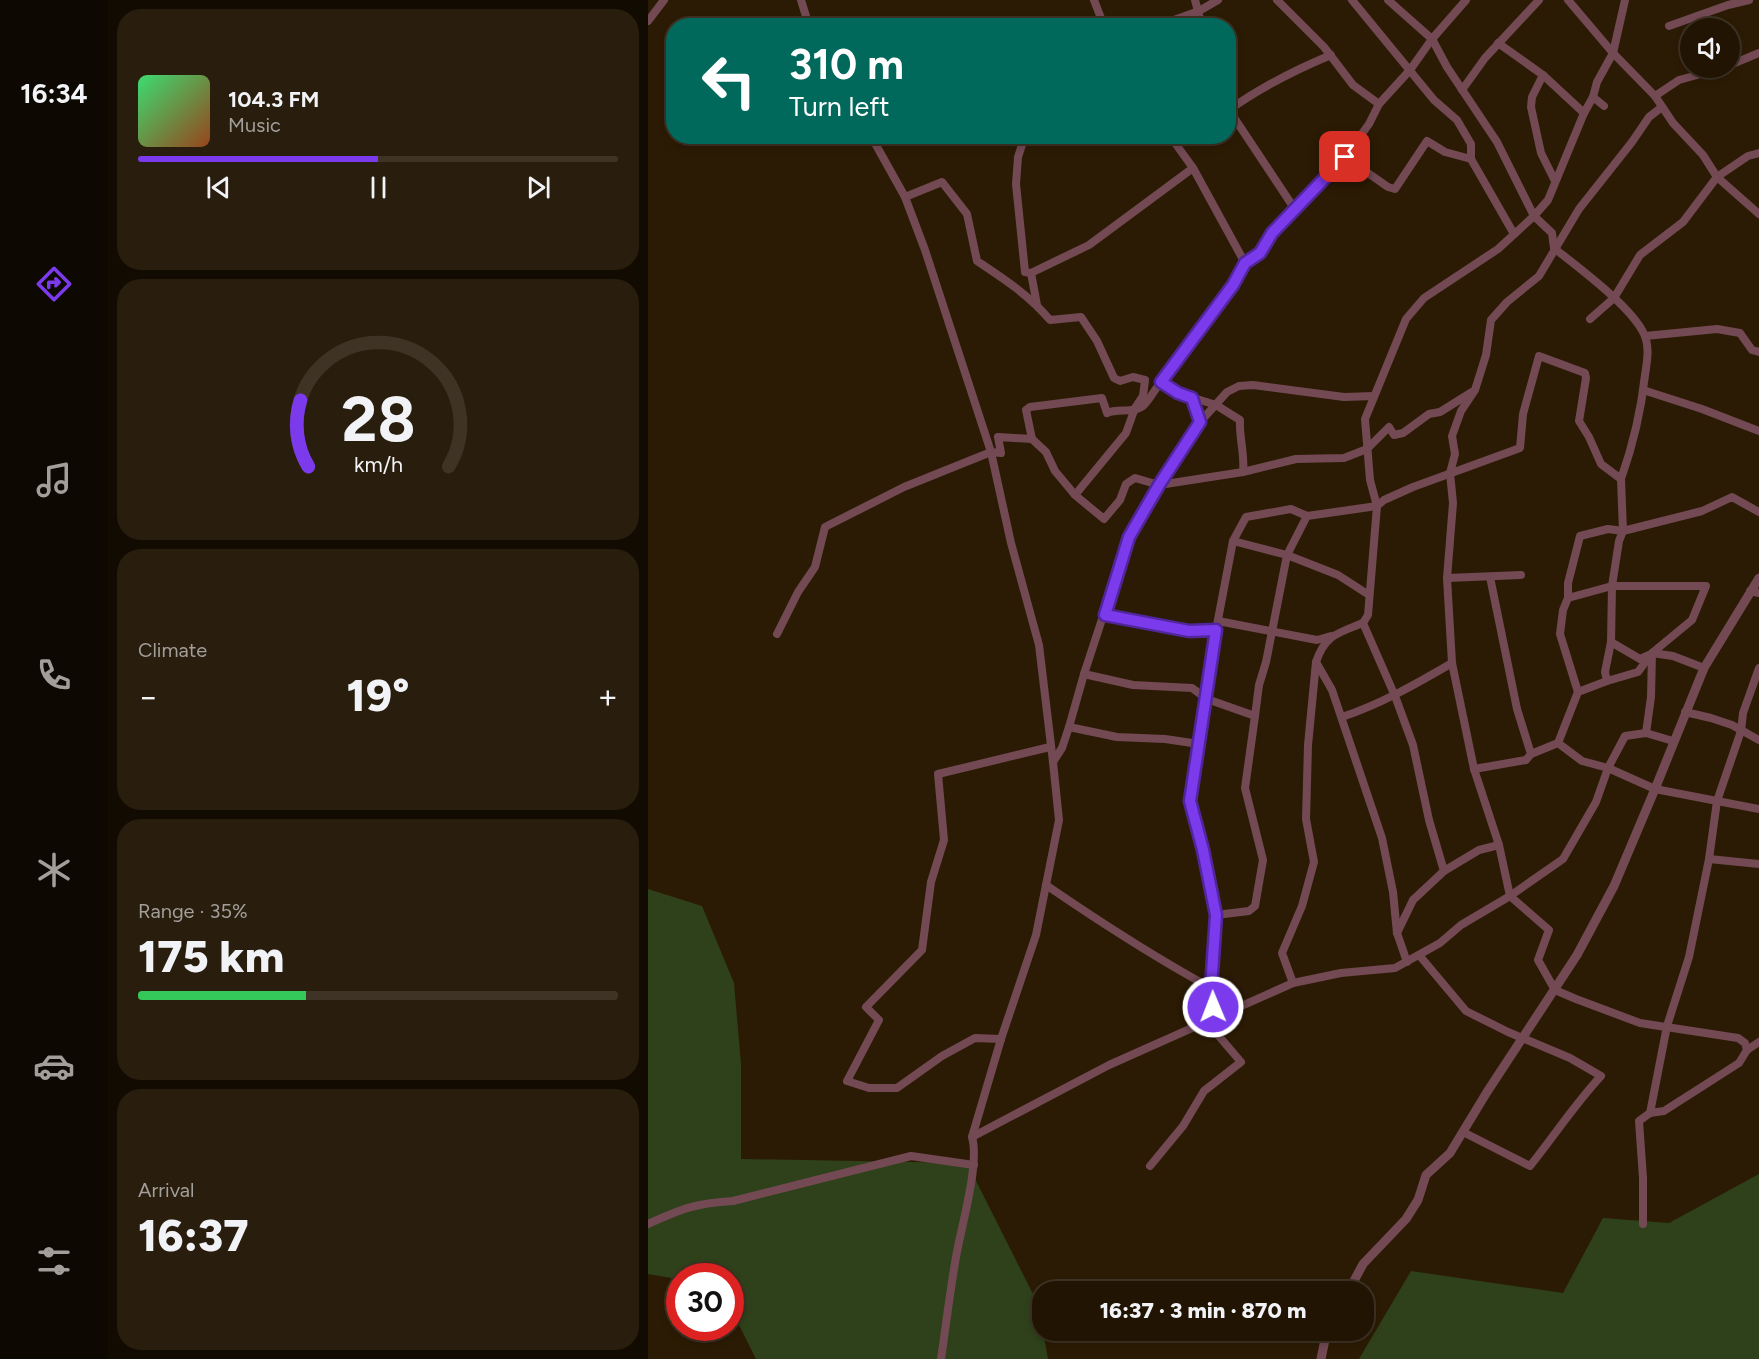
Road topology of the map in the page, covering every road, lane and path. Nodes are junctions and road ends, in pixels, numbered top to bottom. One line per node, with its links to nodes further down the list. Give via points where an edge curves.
1 (664, 0): 19 (street)
2 (801, 0): 15 (street)
3 (1094, 0): 16 (street)
4 (1195, 0): 14 (street)
5 (1218, 0): 14 (street)
6 (1277, 0): 25 (street)
7 (1352, 0): 27 (street)
8 (1388, 0): 21 (street)
9 (1466, 0): 21 (street)
10 (1539, 0): 22 (street)
11 (1568, 0): 23 (street)
12 (1625, 0): 23 (street)
13 (1749, 0): 20 (street)
14 (1199, 11): 17 (street); 18 (street)
15 (807, 18)
16 (1101, 18)
17 (1179, 18)
18 (1200, 18)
19 (648, 21)
20 (1669, 26)
21 (1431, 39): 27 (street); 30 (street)
22 (1498, 44): 28 (street); 30 (street)
23 (1613, 52): 31 (street); 32 (street)
24 (1759, 53): 26 (street)
25 (1331, 55): 33 (street, via 1353,85); 34 (street, via 1295,70)
26 (1740, 61)
27 (1410, 70): 33 (street); 44 (street, via 1434,100 1457,120 1471,144)
28 (1543, 75): 37 (street); 47 (street, via 1531,107 1541,153)
29 (1686, 78): 31 (street)
30 (1462, 90): 51 (street, via 1497,142)
31 (1655, 96): 36 (street)
32 (1593, 97): 35 (street); 37 (street)
33 (1379, 104): 43 (street, via 1370,124)
34 (1236, 105)
35 (1604, 106)
36 (1662, 107): 46 (street); 53 (street, via 1649,117)
37 (1584, 113): 47 (street)
38 (1236, 120): 49 (street)
39 (875, 144): 48 (street)
40 (1022, 144): 55 (street, via 1016,184 1025,272)
41 (1176, 144): 45 (street)
42 (1759, 153): 46 (street)
43 (1345, 157): 44 (street, via 1395,189 1427,141 1445,152); 49 (street)
44 (1471, 159): 52 (street)
45 (1193, 168): 54 (street); 55 (street, via 1089,245)
46 (1718, 177): 50 (street); 56 (street, via 1683,222 1640,255)
47 (1555, 181): 51 (street, via 1548,200)
48 (905, 197): 57 (street, via 942,182 967,214 977,261); 72 (street)
49 (1296, 208): 54 (street, via 1272,233 1260,253)
50 (1759, 214)
51 (1534, 216): 52 (street); 53 (street, via 1552,232)
52 (1514, 234): 64 (street, via 1415,308 1406,319)
53 (1554, 248): 56 (street); 62 (street, via 1539,276 1491,320)
54 (1245, 263): 61 (street)
55 (1031, 273): 57 (street)
56 (1614, 298): 58 (street); 59 (street)
57 (1037, 305): 67 (street, via 1050,320 1082,317 1114,378 1145,380 1143,396)
58 (1590, 319)
59 (1645, 336): 60 (street, via 1717,329 1740,333 1752,350); 63 (street)
60 (1759, 352)
61 (1161, 382): 65 (street); 67 (street, via 1142,407)
62 (1475, 390): 71 (street, via 1403,433 1394,435 1389,427); 74 (street, via 1461,411 1452,436 1455,454)
63 (1643, 390): 69 (street); 75 (street, via 1635,439)
64 (1374, 396): 66 (street, via 1344,397 1253,385 1227,392); 71 (street, via 1365,419)
65 (1192, 398): 66 (street); 68 (street)
66 (1216, 405): 68 (street); 73 (street, via 1240,420)
67 (1135, 408): 70 (street, via 1107,413 1102,398 1030,407 1026,410); 77 (street, via 1126,433)
68 (1200, 422): 76 (street)
69 (1759, 431)
70 (1032, 438): 72 (street, via 998,437 1001,453); 77 (street)
71 (1367, 449): 73 (street, via 1344,458 1296,459); 78 (street)
72 (991, 452): 97 (street, via 904,487 825,527 815,567); 120 (street, via 1039,645)
73 (1242, 472): 76 (street)
74 (1450, 473): 75 (street, via 1521,448 1523,414 1539,356 1584,373 1579,421 1601,464); 78 (street); 86 (street, via 1453,503)
75 (1621, 479): 81 (street)
76 (1159, 485): 77 (street, via 1131,480 1104,519); 92 (street, via 1129,537)
77 (1075, 495)
78 (1377, 506): 80 (street); 90 (street)
79 (1759, 512): 81 (street, via 1732,497 1702,511)
80 (1307, 516): 82 (street, via 1291,509 1246,518); 83 (street)
81 (1623, 531): 88 (street); 91 (street, via 1608,529 1580,536)
82 (1233, 540): 83 (street); 93 (street)
83 (1287, 555): 90 (street, via 1338,575); 96 (street)
84 (1521, 574): 85 (street)
85 (1490, 577): 86 (street); 121 (street, via 1517,709)
86 (1447, 578): 102 (street)
87 (1759, 578): 89 (street)
88 (1612, 586): 91 (street); 99 (street); 100 (street, via 1706,586 1692,620)
89 (1755, 592): 103 (street)
90 (1369, 595): 94 (street, via 1368,615)
91 (1568, 598): 107 (street, via 1560,634)
92 (1105, 615): 95 (street, via 1189,631); 105 (street)
93 (1218, 621): 95 (street); 96 (street)
94 (1363, 623): 98 (street); 108 (street)
95 (1216, 630): 109 (street)
96 (1270, 632): 98 (street, via 1317,640); 111 (street)
97 (777, 634)
98 (1335, 634): 101 (street, via 1321,647)
99 (1611, 642): 100 (street, via 1640,659); 106 (street)
100 (1653, 653): 103 (street); 106 (street, via 1638,672); 115 (street)
101 (1316, 662): 112 (street); 138 (street, via 1306,819 1314,862 1302,906 1282,953)
102 (1452, 663): 108 (street); 124 (street)
103 (1704, 668): 110 (street)
104 (1759, 668): 114 (street, via 1743,713)
105 (1084, 674): 109 (street, via 1133,685 1192,688); 113 (street)
106 (1607, 681): 107 (street)
107 (1578, 692): 118 (street)
108 (1395, 696): 112 (street); 131 (street, via 1413,745)
109 (1207, 699): 111 (street); 119 (street)
110 (1685, 712): 114 (street, via 1710,717); 117 (street)
111 (1256, 716): 134 (street, via 1245,788 1263,860 1255,906 1249,911)
112 (1342, 717): 135 (street, via 1382,838)
113 (1069, 727): 119 (street); 122 (street)
114 (1742, 731): 116 (street); 126 (street)
115 (1646, 733): 117 (street); 123 (street, via 1625,736)
116 (1759, 740)
117 (1673, 741): 125 (street)
118 (1558, 742): 121 (street); 123 (street, via 1582,760)
119 (1199, 744): 134 (street, via 1190,801)
120 (1050, 747): 122 (street); 144 (street, via 938,774 944,840 930,882 922,950 866,1006 879,1020 847,1081 869,1088 897,1088 975,1038)
121 (1531, 754): 124 (street, via 1526,760)
122 (1053, 762): 132 (street, via 1059,820)
123 (1608, 768): 125 (street); 133 (street, via 1596,802 1563,859)
124 (1474, 769): 128 (street)
125 (1655, 789): 126 (street); 140 (street, via 1614,886)
126 (1717, 801): 127 (street); 129 (street)
127 (1759, 809)
128 (1499, 845): 131 (street, via 1479,850); 133 (street)
129 (1709, 859): 130 (street); 142 (street, via 1689,957)
130 (1759, 864)
131 (1444, 871): 135 (street, via 1413,900)
132 (1046, 885): 139 (street); 144 (street, via 1036,935)
133 (1510, 896): 136 (street); 140 (street, via 1549,930 1538,960)
134 (1216, 915): 139 (street)
135 (1397, 933): 137 (street)
136 (1419, 955): 137 (street); 143 (street, via 1466,1011)
137 (1407, 962): 138 (street, via 1395,968)
138 (1293, 983): 141 (street)
139 (1211, 988): 141 (street, via 1213,1007)
140 (1554, 990): 142 (street, via 1640,1023); 143 (street)
141 (1206, 1021): 149 (street, via 1109,1065); 151 (street, via 1241,1062 1204,1091 1183,1126)
142 (1667, 1026): 146 (street, via 1738,1038); 147 (street)
143 (1523, 1038): 148 (street); 148 (street, via 1601,1076 1530,1166)
144 (1001, 1039): 149 (street)
145 (1759, 1042): 146 (street)
146 (1747, 1050): 147 (street, via 1739,1063 1664,1111)
147 (1650, 1113): 153 (street, via 1639,1121)
148 (1463, 1132): 154 (street, via 1450,1153 1426,1175 1418,1200 1406,1219 1363,1264)
149 (972, 1137): 150 (street)
150 (974, 1165): 152 (street, via 910,1156 733,1201 686,1207); 156 (street)
151 (1150, 1166)
152 (648, 1224)
153 (1643, 1224)
154 (1354, 1281)
155 (1325, 1341): 157 (street)
156 (941, 1359)
157 (1321, 1359)

